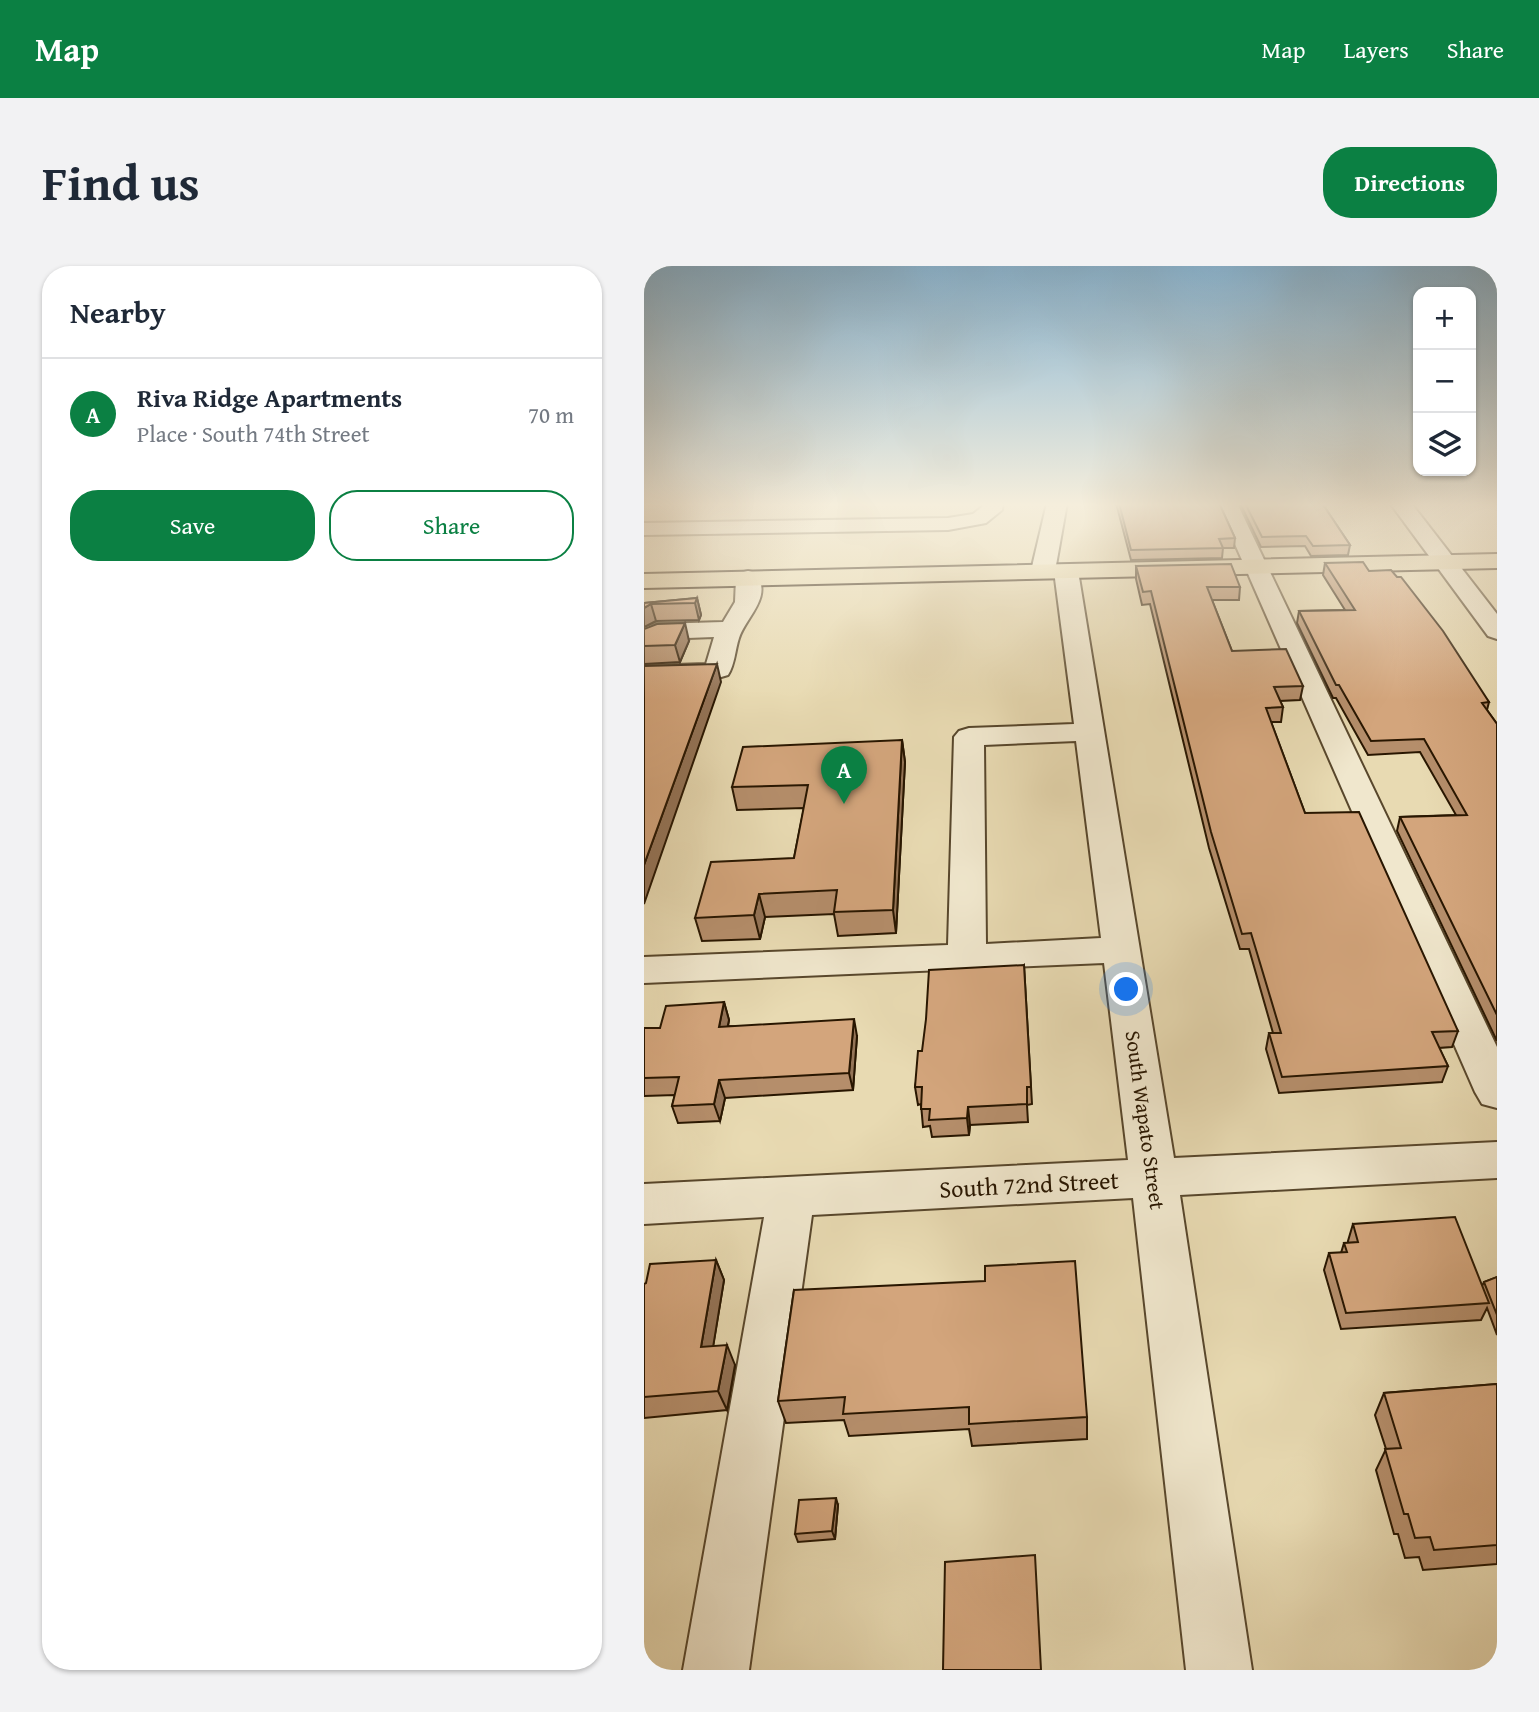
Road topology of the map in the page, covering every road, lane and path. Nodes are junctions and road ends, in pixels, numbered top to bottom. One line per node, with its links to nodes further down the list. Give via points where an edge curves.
1 (1154, 569): 4 (main road)
2 (1256, 569): 15 (street)
3 (1451, 569): 8 (street)
4 (1055, 571): 5 (main road); 11 (street, South Wapato Street)
5 (748, 578): 6 (main road); 7 (street, via 751,597)
6 (644, 581)
7 (731, 629): 9 (street, via 656,632); 10 (street, via 718,669)
8 (1497, 631)
9 (644, 638)
10 (644, 674)
11 (1089, 732): 12 (street, South Wapato Street); 13 (street, via 969,737)
12 (1121, 950): 13 (street); 17 (street, South Wapato Street)
13 (967, 957): 14 (street)
14 (644, 970)
15 (1497, 1092)
16 (1497, 1160): 17 (street, South 72nd Street)
17 (1154, 1179): 18 (street, South 72nd Street); 21 (street, South Wapato Street)
18 (791, 1197): 19 (street, South 72nd Street); 20 (street)
19 (644, 1204)
20 (716, 1670)
21 (1219, 1670)

